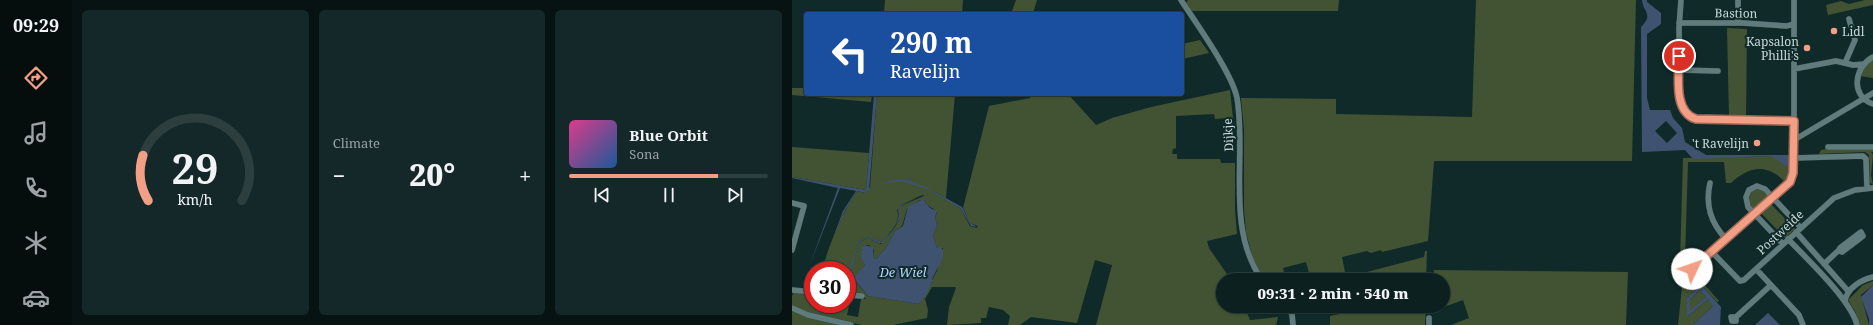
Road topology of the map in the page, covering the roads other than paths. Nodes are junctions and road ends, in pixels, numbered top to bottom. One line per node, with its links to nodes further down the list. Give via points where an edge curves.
1 (1181, 0): 41 (street, Dijkje, via 1215,53 1237,96 1241,137 1241,220 1249,257)
2 (1681, 0): 6 (street)
3 (1738, 0): 7 (street)
4 (1794, 0): 8 (street)
5 (1849, 19): 10 (street, via 1855,40)
6 (1679, 23): 7 (street, Bastion); 13 (street)
7 (1738, 23): 8 (street, Bastion, via 1787,26)
8 (1793, 24): 12 (street)
9 (1873, 57): 11 (street)
10 (1845, 63): 11 (street); 12 (street, via 1836,61)
11 (1864, 64): 16 (street, via 1857,82)
12 (1794, 69): 18 (street)
13 (1679, 70): 14 (street); 18 (street, via 1681,106 1692,118)
14 (1718, 71)
15 (1873, 93): 16 (street)
16 (1864, 99): 17 (street); 19 (street)
17 (1873, 104)
18 (1794, 121): 19 (street)
19 (1794, 140): 22 (street)
20 (1828, 147): 21 (street)
21 (1873, 147)
22 (1794, 158): 24 (street, via 1863,156 1866,159); 25 (street, via 1792,178)
23 (1710, 183): 30 (street, via 1709,210 1713,224)
24 (1870, 188): 28 (street, Postweide, via 1834,198)
25 (1772, 197): 27 (street); 27 (street, via 1757,186 1749,190 1746,201); 28 (street)
26 (792, 203): 32 (street, via 804,206)
27 (1754, 214): 30 (street); 33 (street)
28 (1800, 228): 29 (street, Postweide)
29 (1796, 232): 31 (street, Postweide); 37 (street)
30 (1726, 239): 36 (street)
31 (1788, 239): 33 (street, Postweide); 38 (street)
32 (793, 241): 34 (street)
33 (1783, 244): 39 (street, Postweide)
34 (792, 250)
35 (1839, 250): 37 (street)
36 (1712, 252): 39 (street, Postweide, via 1740,281); 40 (street)
37 (1824, 264): 38 (street); 42 (street); 47 (street)
38 (1814, 267): 42 (street)
39 (1756, 268): 44 (street)
40 (1692, 269)
41 (1258, 273)
42 (1821, 275): 50 (street)
43 (1873, 277): 47 (street, via 1863,279)
44 (1771, 285): 53 (street); 58 (street, via 1799,314)
45 (792, 290): 46 (street)
46 (804, 291)
47 (1849, 292): 50 (street)
48 (856, 296): 49 (street)
49 (862, 296)
50 (1845, 301): 59 (street)
51 (792, 308): 55 (street, via 808,315)
52 (1291, 313): 56 (street)
53 (1736, 316)
54 (1429, 318): 57 (street)
55 (852, 325)
56 (1293, 325)
57 (1429, 325)
58 (1803, 325)
59 (1857, 325)

